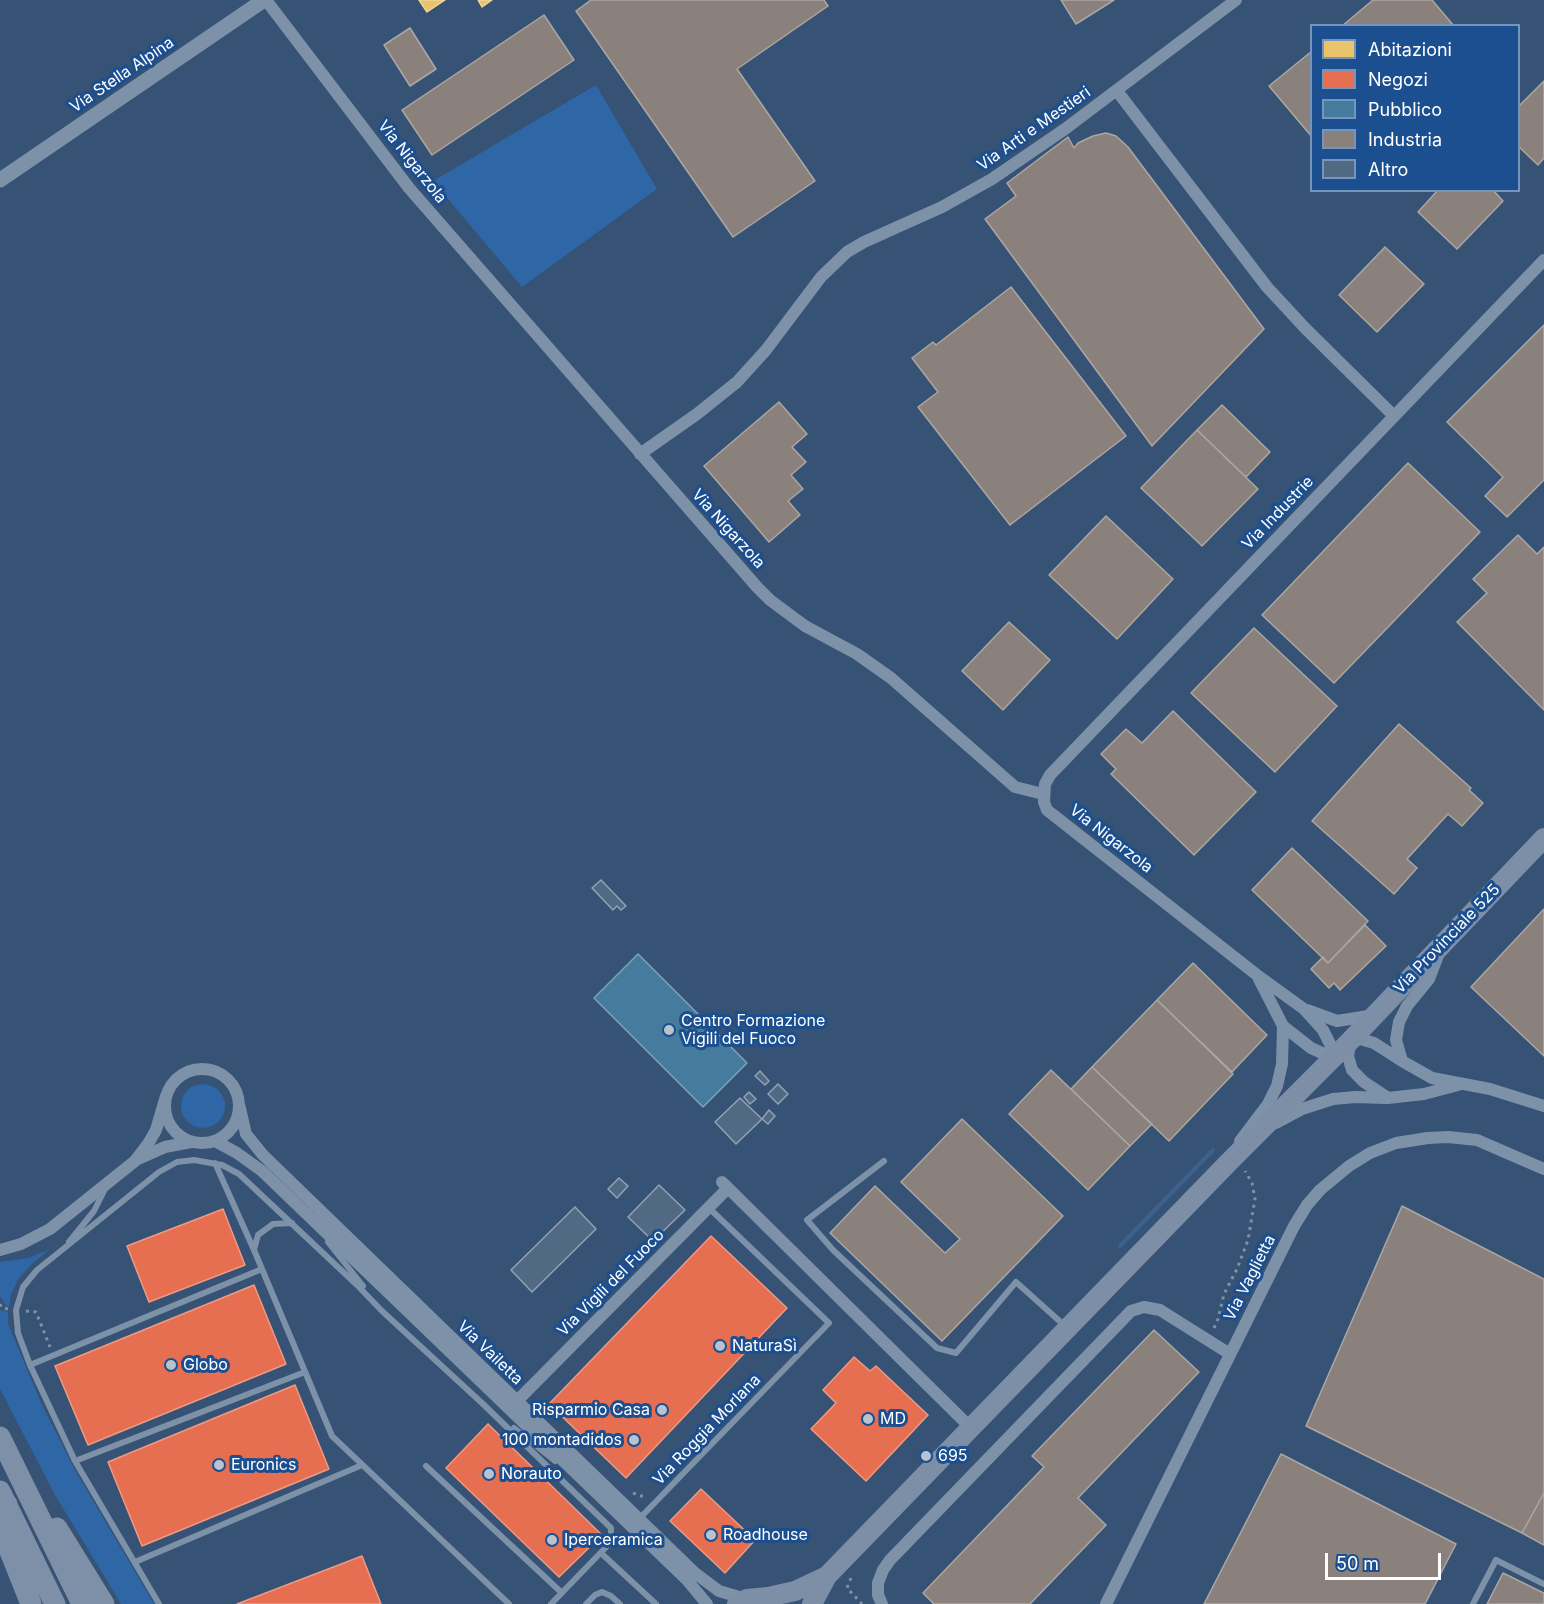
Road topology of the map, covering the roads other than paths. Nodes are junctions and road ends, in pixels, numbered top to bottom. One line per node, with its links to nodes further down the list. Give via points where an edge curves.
1 (265, 0): 4 (street, Via Stella Alpina); 7 (street, Via Nigarzola, via 409,188)
2 (1236, 0): 3 (street)
3 (1117, 91): 6 (street, Via Arti e Mestieri, via 1267,287); 7 (street, Via Arti e Mestieri, via 992,179 847,252 737,382)
4 (0, 180)
5 (1544, 260): 6 (street, Via Industrie)
6 (1394, 416): 8 (street, Via Industrie, via 1050,775)
7 (640, 454): 8 (street, Via Nigarzola, via 770,600 804,626 891,678 1015,787)
8 (1043, 794): 11 (street, Via Nigarzola, via 1047,810)
9 (1544, 838): 10 (main road, Via Provinciale 525)
10 (1442, 945): 13 (main road, Via Provinciale 525); 17 (street, via 1432,974 1398,1022 1396,1040)
11 (1257, 975): 12 (street, Via Nigarzola); 14 (street, Via Nigarzola)
12 (1304, 1009): 13 (street, Via Nigarzola, via 1336,1021); 16 (street, Via Nigarzola, via 1326,1035)
13 (1375, 1015): 15 (main road, Via Provinciale 525)
14 (1283, 1026): 16 (street, Via Nigarzola, via 1311,1048); 29 (street, Via Nigarzola, via 1277,1086 1242,1138)
15 (1351, 1040): 16 (main road, Via Provinciale 525); 17 (street, via 1374,1043); 20 (street, via 1348,1056 1352,1070)
16 (1333, 1058): 23 (main road, Via Provinciale 525)
17 (1402, 1061): 18 (street, via 1432,1078)
18 (1462, 1083): 20 (street, via 1424,1094); 22 (street)
19 (166, 1096): 21 (street, via 181,1076 206,1070 228,1081); 25 (street, via 167,1119 172,1128); 26 (street, via 156,1130)
20 (1388, 1098): 23 (street, via 1347,1097 1319,1103)
21 (239, 1104): 24 (street, via 233,1126); 44 (street, Via Vailetta, via 246,1134 255,1148)
22 (1544, 1106)
23 (1257, 1134): 29 (main road, Via Provinciale 525)
24 (215, 1141): 25 (street); 33 (street, Via Vailetta, via 256,1167)
25 (191, 1142): 26 (street, via 165,1147)
26 (135, 1161): 31 (street)
27 (884, 1161): 40 (lane, via 807,1220 833,1250 938,1348 956,1353 1016,1282)
28 (215, 1163): 34 (lane, via 238,1174); 36 (lane); 37 (lane, via 185,1161 170,1165)
29 (1237, 1167): 40 (main road, Via Provinciale 525)
30 (1544, 1169): 41 (street, Via Vaglietta, via 1467,1138 1416,1139 1370,1153 1328,1183 1307,1205)
31 (106, 1184): 35 (street, via 45,1233); 37 (lane, via 94,1211)
32 (709, 1208): 44 (street, Via Vigili del Fuoco); 46 (street, Via Vigili del Fuoco, via 725,1185); 54 (lane, Via Roggia Morlana, via 829,1323)
33 (306, 1213): 39 (lane); 51 (street, Via Vailetta)
34 (292, 1224): 36 (lane, via 267,1226 258,1235); 39 (lane)
35 (0, 1250)
36 (254, 1250): 38 (lane)
37 (59, 1254): 42 (lane, via 28,1281 16,1310 18,1333)
38 (262, 1269): 42 (lane); 43 (lane)
39 (382, 1311): 45 (lane)
40 (1068, 1329): 46 (main road, Via Provinciale 525)
41 (1230, 1354): 74 (street, via 1160,1310 1144,1307 1131,1311 890,1560 878,1583); 75 (street, Via Vaglietta)
42 (30, 1365): 48 (lane)
43 (305, 1372): 48 (lane); 49 (lane, via 332,1437)
44 (517, 1401): 54 (street, Via Vailetta)
45 (489, 1410): 51 (lane); 55 (lane, via 611,1528 611,1542)
46 (971, 1428): 57 (main road, Via Provinciale 525)
47 (0, 1437): 53 (highway)
48 (75, 1461): 56 (lane)
49 (362, 1465): 56 (lane); 67 (lane)
50 (426, 1466): 59 (lane)
51 (597, 1493): 72 (street, Via Vailetta)
52 (3, 1497): 62 (highway, via 1,1528); 63 (highway)
53 (33, 1502): 64 (highway); 65 (highway, via 66,1541)
54 (639, 1519): 61 (street, Via Vailetta, via 710,1586)
55 (601, 1553): 59 (lane); 71 (lane)
56 (135, 1562): 66 (lane)
57 (826, 1576): 60 (main road); 73 (main road)
58 (1544, 1584): 76 (lane, via 1496,1560)
59 (562, 1593): 68 (lane)
60 (776, 1601): 61 (main road)
61 (742, 1602)
62 (31, 1604)
63 (55, 1604)
64 (82, 1604)
65 (104, 1604)
66 (159, 1604)
67 (510, 1604)
68 (551, 1604)
69 (586, 1604): 70 (lane, via 602,1592)
70 (620, 1604)
71 (656, 1604)
72 (707, 1604)
73 (812, 1604)
74 (882, 1604)
75 (1106, 1604)
76 (1473, 1604)

